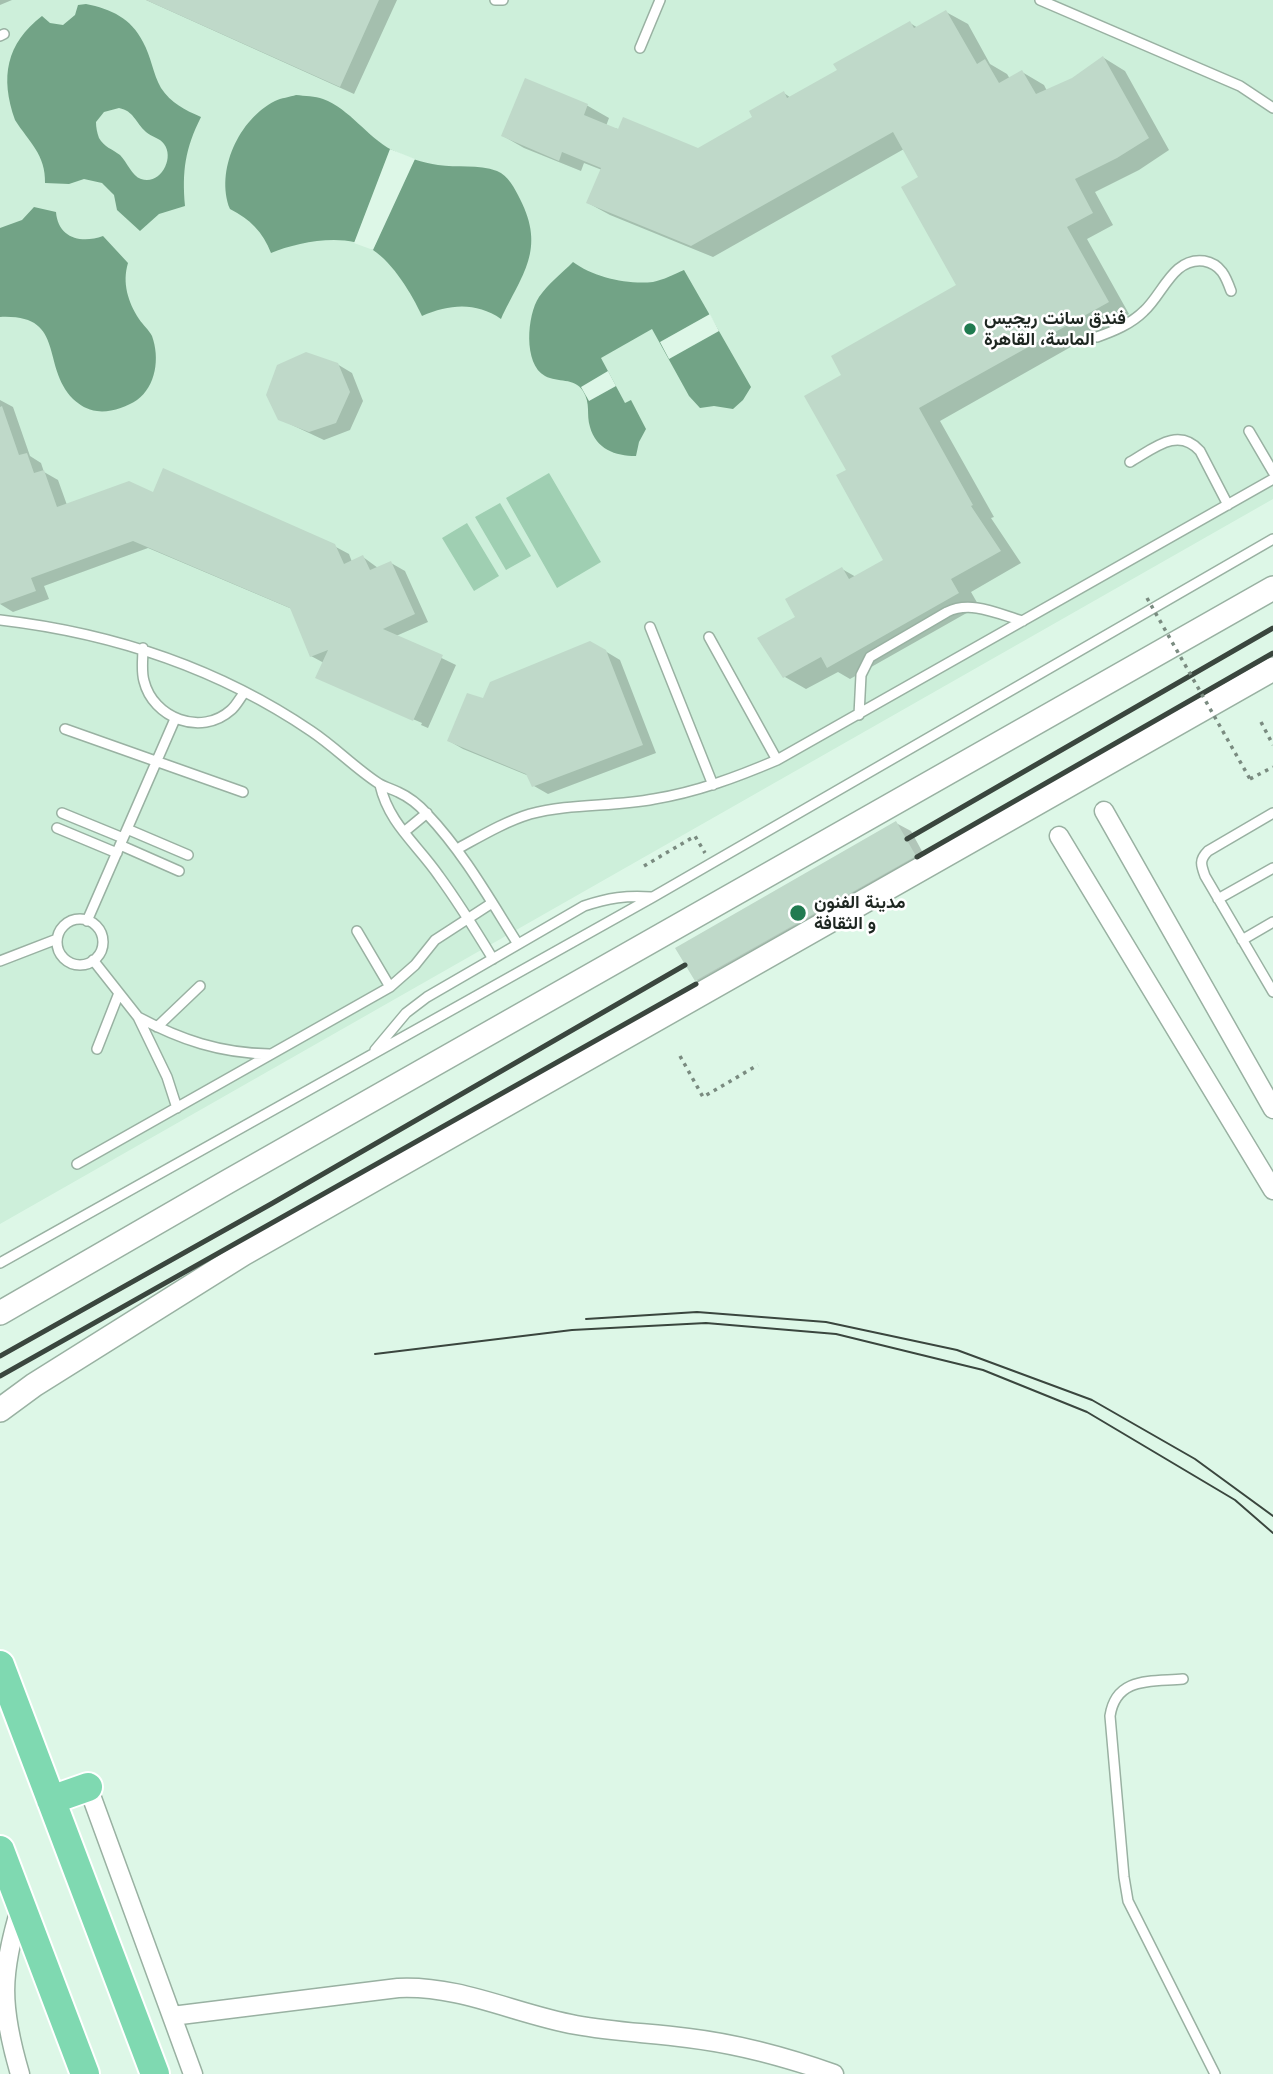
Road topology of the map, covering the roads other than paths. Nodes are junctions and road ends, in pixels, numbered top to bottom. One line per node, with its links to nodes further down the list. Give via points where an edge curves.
1 (495, 0): 2 (lane)
2 (503, 0)
3 (660, 0): 5 (lane)
4 (1040, 0): 6 (lane, via 1240,86)
5 (640, 48)
6 (1273, 108)
7 (1231, 291): 8 (lane, via 1221,269 1210,262 1185,263 1143,313)
8 (1097, 337)
9 (1249, 431): 11 (lane)
10 (1130, 462): 13 (lane, via 1167,440 1186,439 1200,451)
11 (1273, 472)
12 (1273, 479): 13 (lane)
13 (1228, 505): 17 (lane)
14 (1273, 539): 44 (lane)
15 (1273, 588): 71 (street)
16 (0, 621): 20 (lane)
17 (1023, 621): 23 (lane); 23 (lane, via 974,607 947,612 870,657 861,675)
18 (650, 628): 29 (lane)
19 (709, 637): 26 (lane)
20 (143, 648): 22 (lane); 24 (lane, via 148,694)
21 (1273, 670): 72 (street, via 243,1254)
22 (244, 693): 24 (lane, via 219,718 204,722); 28 (lane, via 312,732)
23 (859, 715): 26 (lane)
24 (174, 719): 27 (lane)
25 (65, 729): 27 (lane)
26 (777, 760): 29 (lane)
27 (156, 761): 30 (lane); 36 (lane)
28 (380, 785): 33 (lane, via 413,800); 37 (lane, via 392,818)
29 (713, 785): 40 (lane, via 653,800 565,807 530,815)
30 (243, 792)
31 (1104, 811): 67 (street)
32 (62, 813): 39 (lane)
33 (427, 813): 37 (lane); 40 (lane)
34 (1273, 813): 45 (lane, via 1202,857 1205,876)
35 (57, 828): 39 (lane)
36 (127, 829): 39 (lane); 41 (lane)
37 (404, 832): 47 (lane)
38 (1059, 836): 69 (street)
39 (120, 845): 43 (lane); 48 (lane)
40 (457, 849): 46 (lane)
41 (188, 855)
42 (1273, 868): 45 (lane)
43 (180, 871)
44 (653, 897): 53 (lane, via 630,895 584,906); 65 (lane)
45 (1218, 899): 52 (lane)
46 (492, 903): 47 (lane); 53 (lane)
47 (468, 918): 54 (lane); 58 (lane, via 435,940)
48 (87, 920): 51 (lane, via 70,921); 55 (lane, via 97,927 103,941)
49 (1273, 922): 52 (lane)
50 (357, 931): 58 (lane)
51 (57, 939): 55 (lane, via 65,959 79,964); 56 (lane)
52 (1242, 940): 59 (lane)
53 (518, 944): 54 (lane)
54 (493, 958): 65 (lane, via 406,1013)
55 (93, 960): 60 (lane)
56 (0, 961)
57 (200, 986): 62 (lane)
58 (390, 986): 64 (lane)
59 (1273, 992)
60 (119, 993): 61 (lane); 63 (lane)
61 (138, 1017): 62 (lane); 66 (lane)
62 (156, 1027): 64 (lane, via 216,1049)
63 (97, 1049)
64 (271, 1054): 66 (lane)
65 (372, 1054): 70 (lane)
66 (177, 1108): 68 (lane)
67 (1273, 1109)
68 (77, 1164)
69 (1273, 1190)
70 (0, 1263)
71 (0, 1313)
72 (0, 1410)
73 (0, 1665): 76 (main road)
74 (1184, 1679): 85 (lane, via 1133,1684 1117,1696 1110,1716 1128,1901)
75 (88, 1787): 76 (main road); 79 (street)
76 (51, 1800): 82 (main road)
77 (0, 1850): 78 (main road)
78 (21, 1906): 80 (street, via 5,1951 1,1999); 81 (main road)
79 (172, 2016): 83 (street); 84 (street, via 390,1989 432,1988 578,2025 740,2046)
80 (20, 2074)
81 (85, 2074)
82 (155, 2074)
83 (193, 2074)
84 (834, 2074)
85 (1214, 2074)

